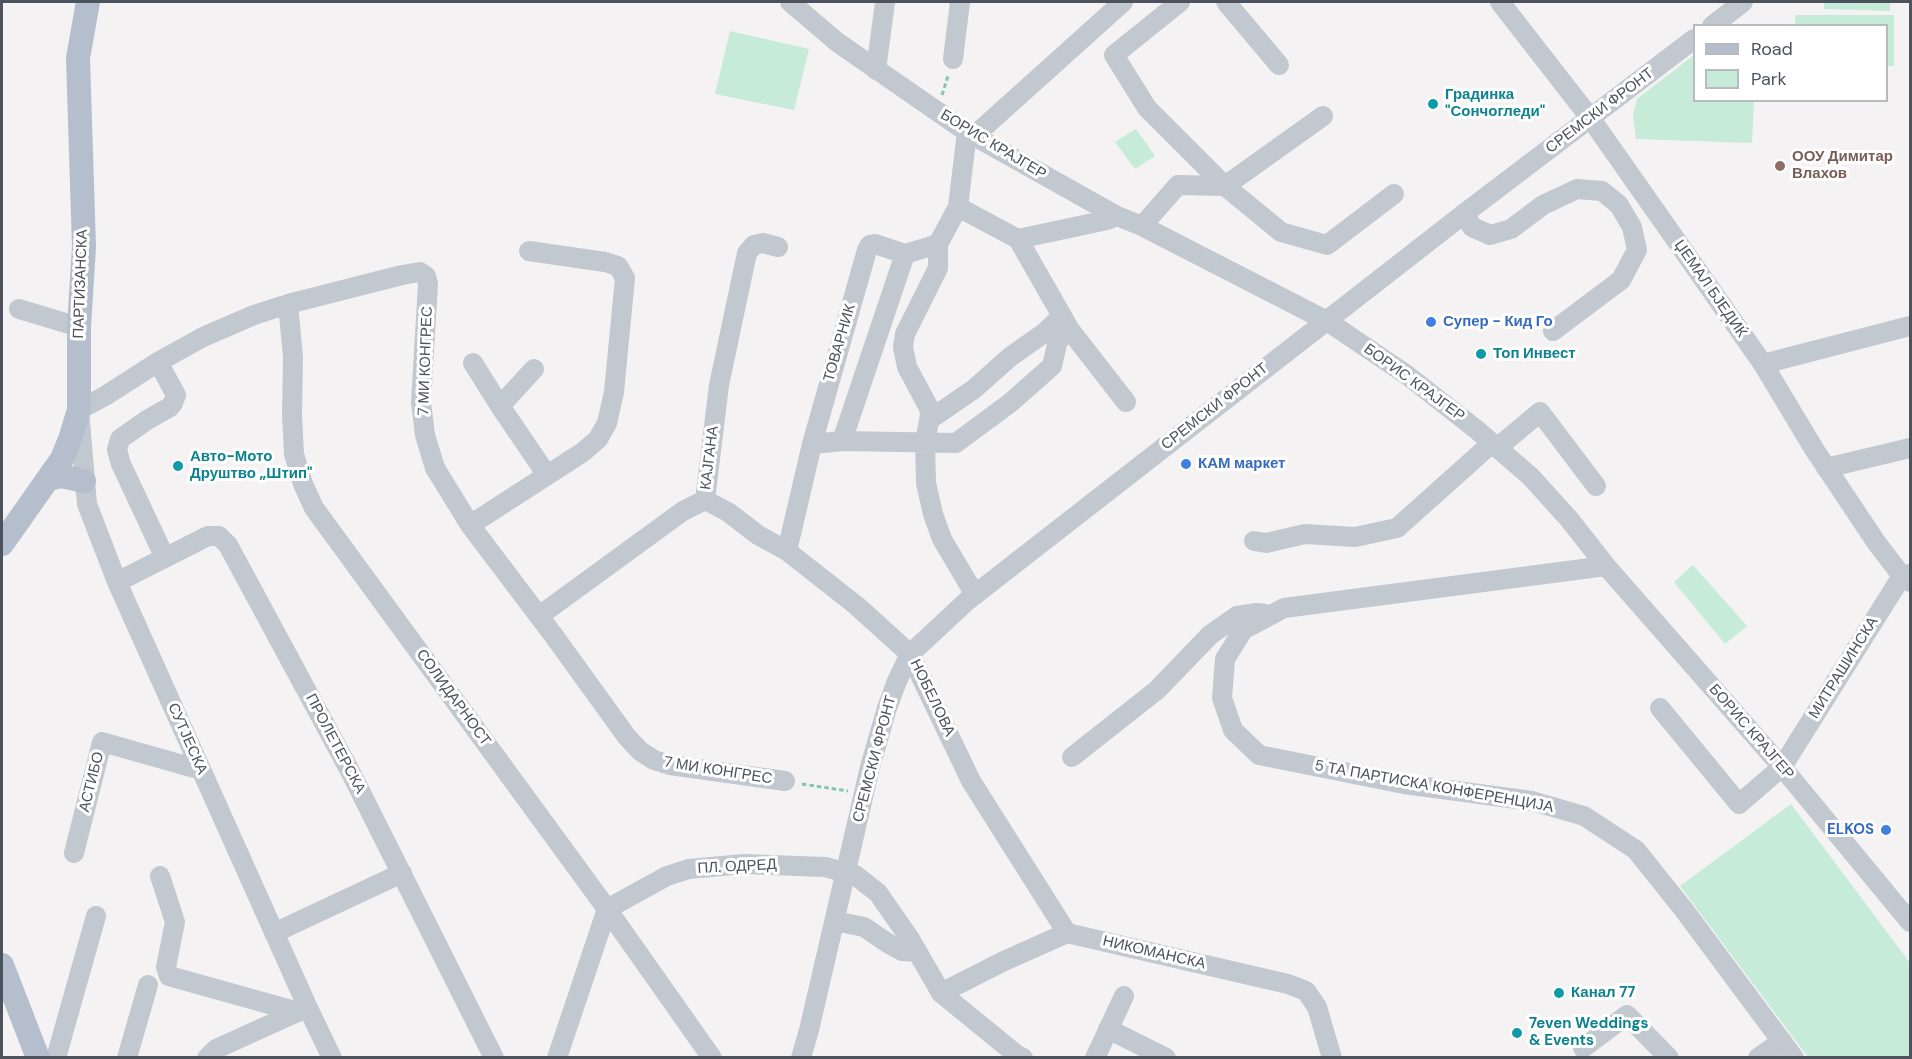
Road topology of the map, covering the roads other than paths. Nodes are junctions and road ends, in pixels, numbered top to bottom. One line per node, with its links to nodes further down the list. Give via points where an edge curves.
1 (87, 2): 34 (main road, ПАРТИЗАНСКА, via 78,58 84,246)
2 (790, 2): 14 (street, БОРИС КРАЈГЕР)
3 (885, 2): 14 (street)
4 (960, 2): 12 (street)
5 (1123, 2): 17 (street)
6 (1180, 2): 18 (street, via 1114,55 1147,108)
7 (1227, 2): 13 (street)
8 (1500, 2): 16 (street, ЏЕМАЛ БЈЕДИЌ)
9 (1743, 2): 10 (street)
10 (1715, 24)
11 (1693, 41): 16 (street, СРЕМСКИ ФРОНТ)
12 (953, 59)
13 (1279, 64)
14 (876, 70): 17 (street, БОРИС КРАЈГЕР)
15 (1323, 116): 18 (street)
16 (1591, 119): 20 (street, СРЕМСКИ ФРОНТ); 38 (street, ЏЕМАЛ БЈЕДИЌ)
17 (970, 134): 21 (street); 22 (street, БОРИС КРАЈГЕР)
18 (1225, 186): 19 (street, via 1281,232 1327,245); 23 (street, via 1178,184)
19 (1394, 194)
20 (1465, 213): 31 (street, СРЕМСКИ ФРОНТ); 35 (street, via 1472,227 1490,235 1511,229 1543,205 1577,189 1602,191 1619,205 1632,227 1637,250 1621,280)
21 (961, 215): 24 (street); 25 (street)
22 (1117, 216): 23 (street, БОРИС КРАЈГЕР); 24 (street)
23 (1142, 226): 31 (street, БОРИС КРАЈГЕР)
24 (1018, 239): 32 (street)
25 (938, 244): 28 (street); 43 (street, via 938,268 903,347 907,367 929,408)
26 (778, 247): 54 (street, КАЈГАНА, via 754,245 747,254 718,385)
27 (529, 251): 50 (street, via 604,262 618,266 625,278 608,423 583,452)
28 (906, 254): 44 (street); 46 (street, ТОВАРНИК, via 875,244 867,250)
29 (288, 304): 36 (street, 7 МИ КОНГРЕС, via 203,337); 55 (street, 7 МИ КОНГРЕС, via 420,272 426,276 422,402 425,435 435,468); 75 (street, СОЛИДАРНОСТ, via 294,454 314,508)
30 (19, 309): 34 (street)
31 (1327, 321): 47 (street, БОРИС КРАЈГЕР, via 1407,375); 63 (street, СРЕМСКИ ФРОНТ)
32 (1066, 323): 40 (street); 43 (street, via 1010,357 974,389); 45 (street, via 1052,366 1010,403 956,442)
33 (1911, 326): 38 (street)
34 (80, 327): 42 (main road, ПАРТИЗАНСКА)
35 (1553, 331)
36 (158, 362): 42 (street, 7 МИ КОНГРЕС); 59 (street, via 176,395 173,403 120,439 117,450)
37 (473, 363): 41 (street)
38 (1762, 364): 49 (street, ЏЕМАЛ БЈЕДИЌ)
39 (534, 369): 41 (street)
40 (1126, 402)
41 (500, 406): 50 (street)
42 (79, 410): 51 (main road, ПАРТИЗАНСКА, via 62,459); 52 (street, СУТЈЕСКА)
43 (929, 420): 45 (street)
44 (842, 441): 45 (street); 46 (street)
45 (925, 442): 63 (street, via 926,483 933,514 942,539)
46 (812, 444): 58 (street, ТОВАРНИК)
47 (1494, 446): 53 (street, via 1540,412); 56 (street, via 1397,528 1355,537 1305,534 1266,543); 60 (street, БОРИС КРАЈГЕР, via 1531,477)
48 (1911, 448): 49 (street)
49 (1826, 468): 61 (street, ЏЕМАЛ БЈЕДИЌ)
50 (547, 475): 55 (street)
51 (48, 479): 52 (main road, via 61,476); 57 (main road, ПАРТИЗАНСКА)
52 (84, 481): 62 (street, СУТЈЕСКА, via 87,504)
53 (1596, 486)
54 (705, 500): 58 (street, НОБЕЛОВА); 65 (street, КАЈГАНА, via 683,511)
55 (470, 525): 65 (street, 7 МИ КОНГРЕС)
56 (1254, 541)
57 (2, 544)
58 (787, 551): 66 (street, НОБЕЛОВА)
59 (165, 558): 62 (street, ПРОЛЕТЕРСКА); 73 (street, ПРОЛЕТЕРСКА, via 208,536 219,536 228,545)
60 (1606, 566): 64 (street, 5 ТА ПАРТИСКА КОНФЕРЕНЦИЈА, via 1284,608); 69 (street, БОРИС КРАЈГЕР)
61 (1908, 577): 69 (street, МИТРАШИНСКА)
62 (117, 582): 70 (street, СУТЈЕСКА)
63 (975, 595): 66 (street, СРЕМСКИ ФРОНТ)
64 (1271, 615): 68 (street, via 1237,616 1210,635 1156,690); 88 (street, 5 ТА ПАРТИСКА КОНФЕРЕНЦИЈА, via 1244,630 1225,659 1222,698 1233,730 1259,755 1404,784 1532,801 1584,816 1636,850)
65 (538, 616): 71 (street, 7 МИ КОНГРЕС, via 640,751 670,765)
66 (910, 654): 77 (street, СРЕМСКИ ФРОНТ, via 887,708); 80 (street, НОБЕЛОВА, via 971,781)
67 (1660, 708): 69 (street, МИТРАШИНСКА, via 1739,804)
68 (1072, 757)
69 (1782, 767): 78 (street, БОРИС КРАЈГЕР)
70 (201, 770): 72 (street, АСТИБО, via 102,742); 79 (street, СУТЈЕСКА)
71 (785, 781)
72 (74, 853)
73 (402, 873): 79 (street); 96 (street, ПРОЛЕТЕРСКА)
74 (160, 876): 86 (street, via 175,922 166,967 169,976)
75 (607, 909): 81 (street, ПЛ. ОДРЕД, via 667,876 689,869 744,864 840,870 855,875 878,893); 97 (street); 98 (street, СОЛИДАРНОСТ)
76 (96, 916): 92 (street)
77 (835, 921): 81 (street, via 864,927 902,951); 99 (street)
78 (1911, 922)
79 (274, 933): 86 (street, СУТЈЕСКА)
80 (1067, 933): 84 (street); 102 (street, НИКОМАНСКА, via 1306,991 1317,1007)
81 (917, 952): 84 (street, ПЛ. ОДРЕД)
82 (2, 965): 91 (main road)
83 (148, 985): 93 (street)
84 (941, 993): 90 (street)
85 (1124, 996): 87 (street)
86 (303, 1010): 94 (street, via 216,1049); 95 (street, СУТЈЕСКА)
87 (1108, 1029): 100 (street); 101 (street)
88 (1782, 1041): 104 (street); 105 (street, 5 ТА ПАРТИСКА КОНФЕРЕНЦИЈА)
89 (1583, 1048): 103 (street, via 1627,1015)
90 (1018, 1057)
91 (38, 1058)
92 (56, 1058)
93 (127, 1058)
94 (207, 1058)
95 (332, 1058)
96 (494, 1058)
97 (557, 1058)
98 (712, 1058)
99 (801, 1058)
100 (1095, 1058)
101 (1166, 1058)
102 (1332, 1058)
103 (1669, 1058)
104 (1758, 1058)
105 (1794, 1058)

